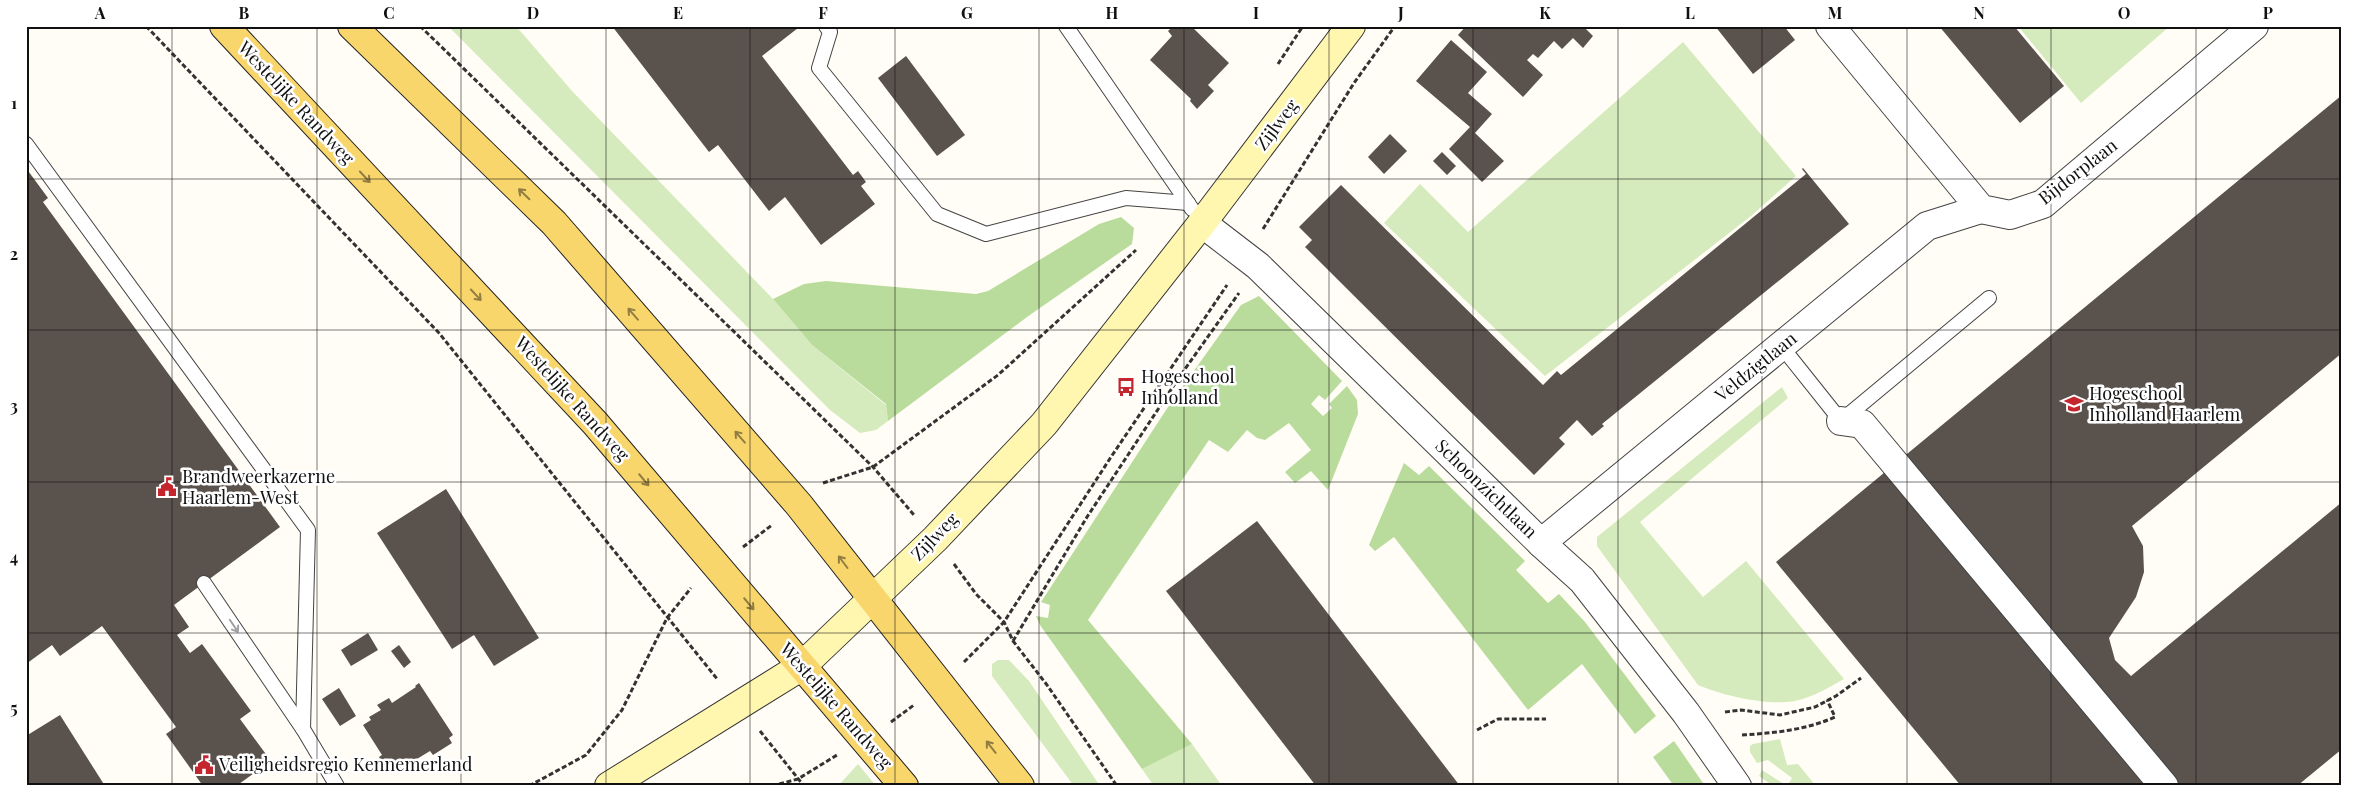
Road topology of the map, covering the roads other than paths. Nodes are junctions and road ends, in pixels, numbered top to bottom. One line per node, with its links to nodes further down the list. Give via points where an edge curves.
1 (224, 26): 17 (main road, Westelijke Randweg, one-way to 17, via 596,423)
2 (352, 26): 16 (main road, one-way to 2, via 799,505 554,223)
3 (826, 26): 10 (lane, via 830,32 819,68 937,214 986,234 1126,198)
4 (1066, 26): 10 (lane)
5 (1351, 26): 10 (main road, Zijlweg)
6 (1830, 26): 9 (street)
7 (2254, 26): 9 (street, Bijdorplaan, via 2043,204 2010,215)
8 (26, 144): 18 (lane, via 308,530)
9 (1981, 210): 12 (street, Veldzigtlaan, via 1927,226)
10 (1195, 213): 14 (street, Schoonzichtlaan, via 1252,261); 16 (main road, Zijlweg, via 1044,424)
11 (1989, 298): 13 (lane)
12 (1782, 347): 13 (lane); 14 (street, Veldzigtlaan)
13 (1841, 421): 24 (street, via 1862,424)
14 (1541, 543): 23 (street, Schoonzichtlaan, via 1582,580)
15 (204, 582): 18 (lane, one-way to 18)
16 (873, 600): 17 (main road, Zijlweg); 22 (main road, one-way to 16)
17 (802, 666): 20 (main road, Zijlweg); 21 (main road, Westelijke Randweg)
18 (303, 729): 19 (lane)
19 (338, 786)
20 (609, 786)
21 (904, 786)
22 (1020, 786)
23 (1737, 786)
24 (2164, 786)

